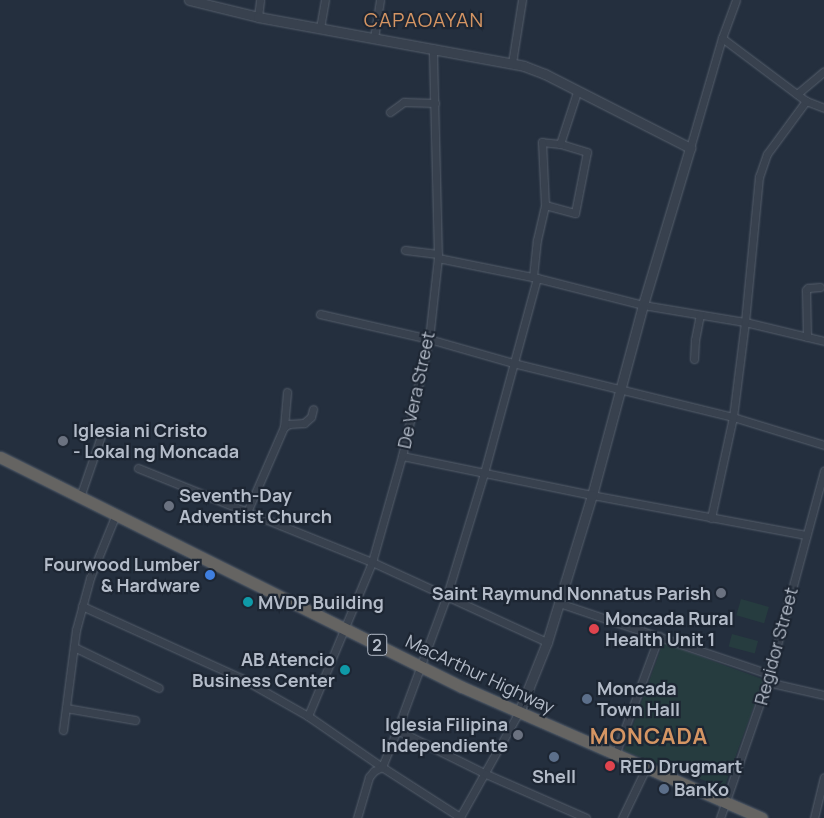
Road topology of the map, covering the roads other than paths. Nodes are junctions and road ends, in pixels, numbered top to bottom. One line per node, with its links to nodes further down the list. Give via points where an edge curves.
1 (189, 0): 7 (street)
2 (260, 0): 7 (street)
3 (325, 0): 8 (street)
4 (380, 0): 9 (street)
5 (522, 0): 12 (street)
6 (736, 0): 10 (street)
7 (258, 17): 8 (street)
8 (320, 28): 9 (street)
9 (374, 38): 11 (street)
10 (722, 38): 15 (street); 21 (street)
11 (434, 48): 12 (street); 17 (street, De Vera Street)
12 (512, 63): 14 (street, via 545,74)
13 (824, 71): 15 (street)
14 (577, 92): 20 (street); 21 (street)
15 (797, 94): 16 (street)
16 (806, 101): 18 (street); 30 (street, via 767,154 758,177)
17 (435, 103): 19 (street, via 404,102); 24 (street, De Vera Street)
18 (824, 108)
19 (390, 112)
20 (560, 144): 22 (street, via 542,142); 22 (street, via 587,152 576,211 573,213)
21 (690, 148): 27 (street)
22 (545, 205): 25 (street, via 537,240)
23 (405, 250): 24 (street)
24 (438, 256): 25 (street); 32 (street, De Vera Street)
25 (535, 278): 27 (street); 35 (street)
26 (820, 287): 31 (street, via 806,290)
27 (643, 305): 29 (street); 36 (street)
28 (320, 314): 32 (street)
29 (700, 315): 30 (street); 34 (street)
30 (745, 322): 31 (street); 39 (street)
31 (807, 337): 33 (street)
32 (428, 339): 35 (street); 43 (street, De Vera Street)
33 (824, 341)
34 (694, 360)
35 (513, 363): 36 (street); 47 (street)
36 (620, 390): 39 (street); 48 (street)
37 (287, 392): 40 (street)
38 (313, 409): 40 (street, via 311,417 304,423)
39 (733, 417): 42 (street); 52 (street)
40 (284, 427): 50 (street)
41 (102, 433): 49 (street)
42 (824, 445)
43 (402, 456): 47 (street); 54 (street, De Vera Street)
44 (0, 457): 49 (highway, MacArthur Highway / 2)
45 (138, 468): 50 (street)
46 (824, 471): 53 (street, Regidor Street)
47 (484, 473): 48 (street); 55 (street)
48 (592, 495): 52 (street); 56 (street)
49 (80, 497): 51 (highway, MacArthur Highway / 2)
50 (247, 512): 54 (street)
51 (116, 514): 57 (street); 58 (highway, MacArthur Highway / 2)
52 (711, 518): 53 (street)
53 (806, 535): 63 (street, Regidor Street)
54 (372, 562): 55 (street); 58 (street, De Vera Street)
55 (447, 595): 60 (street); 62 (street)
56 (560, 603): 59 (street); 60 (street)
57 (82, 606): 61 (street); 69 (street, via 241,678)
58 (346, 630): 62 (highway, MacArthur Highway / 2); 69 (street, De Vera Street)
59 (659, 636): 63 (street); 73 (street)
60 (547, 642): 68 (street)
61 (74, 647): 65 (street); 67 (street)
62 (421, 666): 68 (highway, MacArthur Highway / 2); 72 (street)
63 (769, 674): 64 (street, Regidor Street)
64 (767, 682): 66 (street); 78 (street, Regidor Street)
65 (159, 688)
66 (824, 695)
67 (66, 708): 70 (street); 71 (street)
68 (519, 712): 73 (highway, MacArthur Highway / 2); 76 (street)
69 (308, 716): 74 (street)
70 (135, 720)
71 (63, 730)
72 (397, 730): 74 (street); 76 (street)
73 (615, 755): 75 (highway, MacArthur Highway / 2)
74 (382, 768): 79 (street); 80 (street, via 374,770 369,777)
75 (646, 768): 78 (highway, MacArthur Highway / 2); 82 (street)
76 (486, 774): 79 (street); 81 (street)
77 (824, 778): 85 (street)
78 (726, 803): 83 (street, Regidor Street); 84 (highway, MacArthur Highway / 2)
79 (461, 817)
80 (357, 818)
81 (586, 818)
82 (622, 818)
83 (720, 818)
84 (762, 818)
85 (814, 818)

